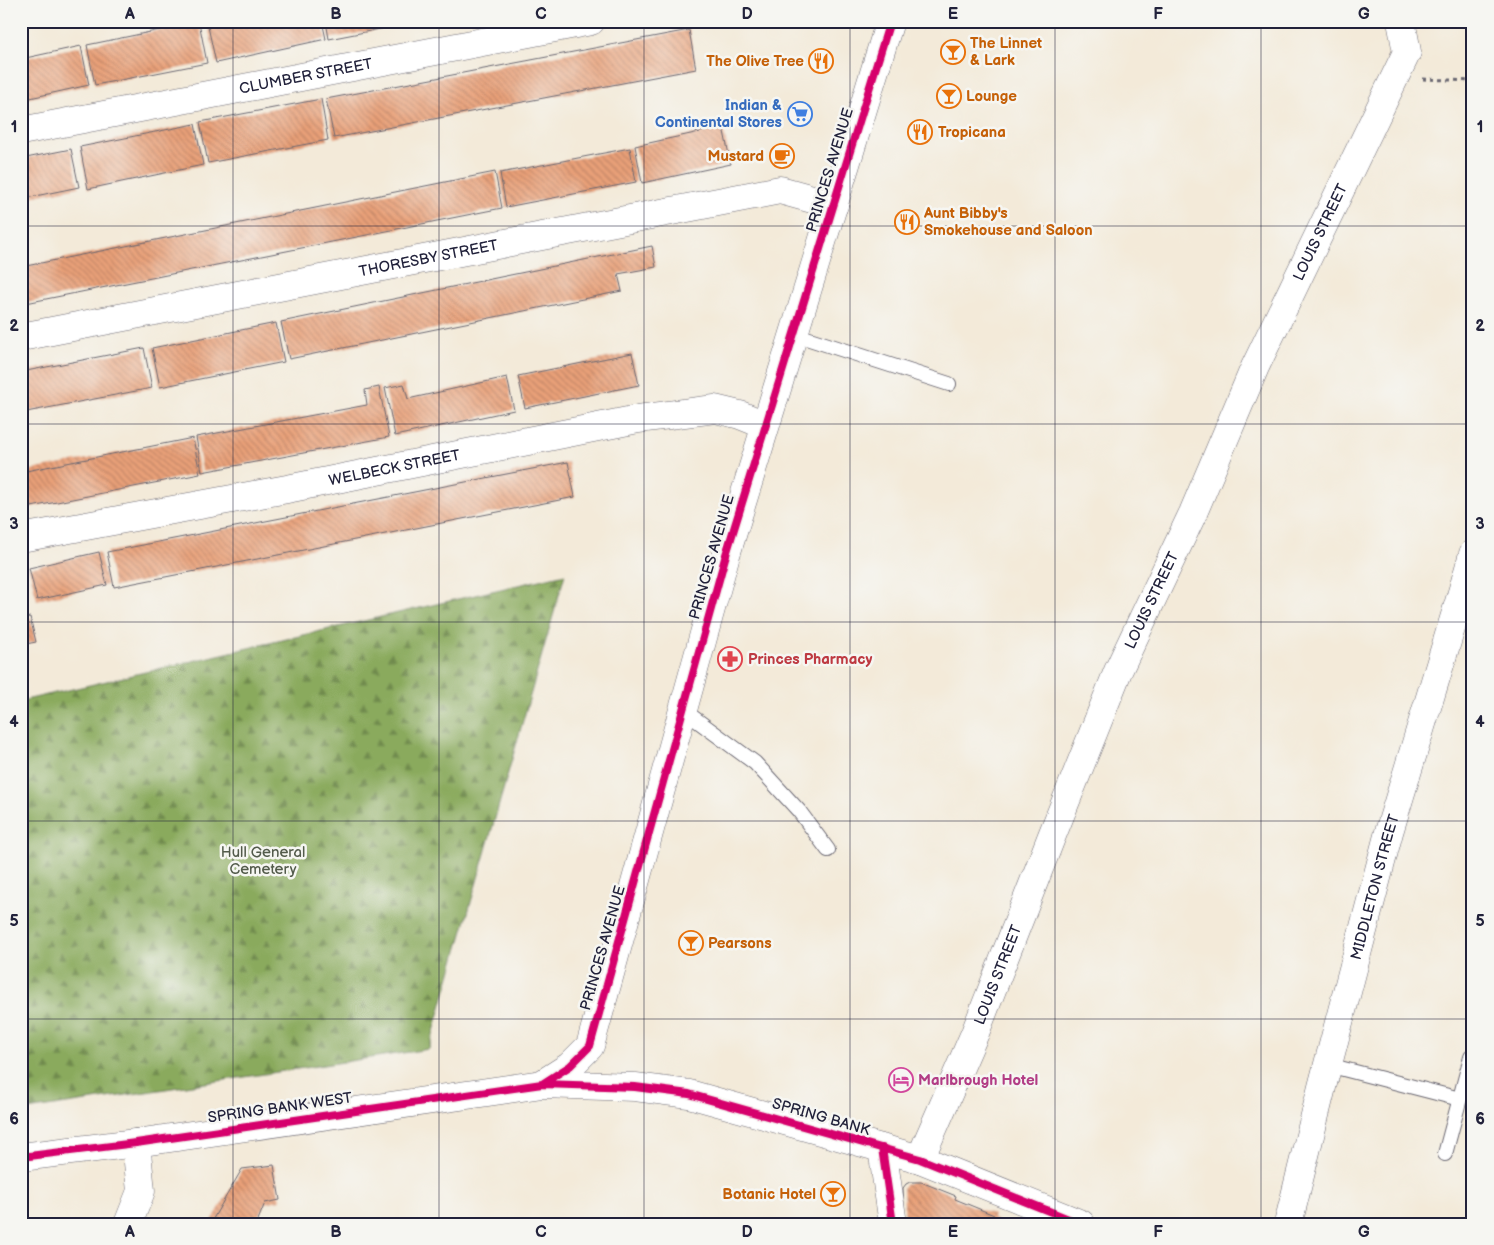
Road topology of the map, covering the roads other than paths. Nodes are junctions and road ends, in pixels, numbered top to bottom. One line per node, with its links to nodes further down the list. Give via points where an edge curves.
1 (591, 21): 4 (street, CLUMBER STREET)
2 (890, 21): 5 (street, PRINCES AVENUE)
3 (1401, 21): 24 (street, LOUIS STREET, via 1402,61 1255,367 1193,513 1118,671 975,1033)
4 (21, 131)
5 (834, 206): 6 (street, PRINCES AVENUE); 7 (street, THORESBY STREET, via 780,190)
6 (794, 334): 8 (lane); 9 (street, PRINCES AVENUE)
7 (21, 337)
8 (949, 384)
9 (765, 425): 10 (street, WELBECK STREET, via 715,409 638,419); 12 (street, PRINCES AVENUE)
10 (21, 538)
11 (1473, 554): 16 (street, MIDDLETON STREET, via 1389,832)
12 (683, 710): 13 (lane, via 755,763 799,811); 14 (street, PRINCES AVENUE)
13 (828, 850)
14 (590, 1046): 17 (street, PRINCES AVENUE, via 559,1075); 18 (street, SPRING BANK, via 596,1067)
15 (1471, 1058): 19 (lane)
16 (1328, 1065): 19 (lane); 28 (street, MIDDLETON STREET)
17 (542, 1084): 18 (street, SPRING BANK); 20 (street, SPRING BANK WEST)
18 (635, 1087): 21 (street, SPRING BANK, via 689,1094)
19 (1460, 1100): 22 (lane)
20 (136, 1143): 23 (street, SPRING BANK WEST); 25 (street, via 141,1191)
21 (882, 1148): 24 (street, SPRING BANK); 26 (street)
22 (1445, 1154)
23 (21, 1157)
24 (920, 1159): 27 (street, SPRING BANK)
25 (128, 1224)
26 (893, 1224)
27 (1081, 1224)
28 (1288, 1224)

